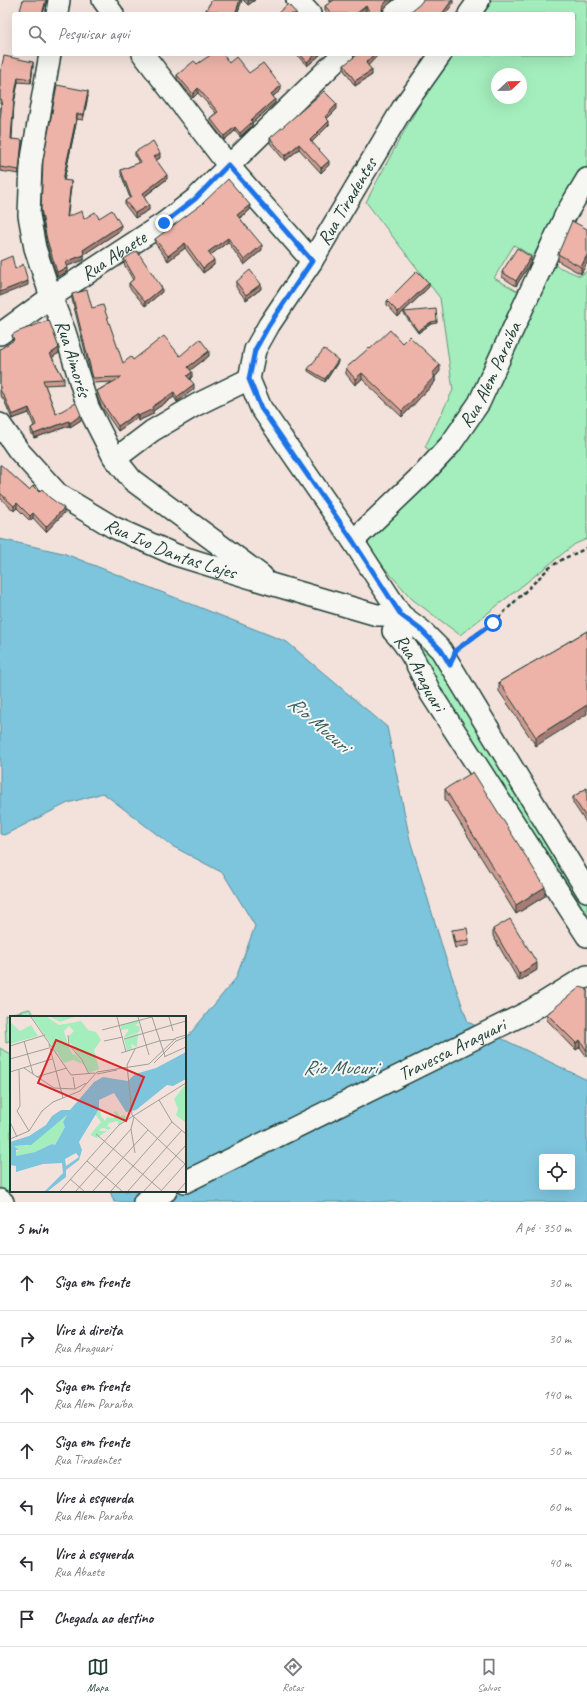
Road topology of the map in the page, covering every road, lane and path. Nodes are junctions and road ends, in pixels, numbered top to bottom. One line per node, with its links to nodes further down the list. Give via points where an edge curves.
1 (59, 0): 6 (street)
2 (103, 0): 7 (street)
3 (297, 0): 8 (street)
4 (412, 0): 9 (street)
5 (479, 0): 10 (street)
6 (57, 12)
7 (112, 12)
8 (308, 12)
9 (397, 12)
10 (470, 12)
11 (50, 56): 18 (street, Rua Aimorés, via 32,164 29,215 35,248)
12 (145, 56): 15 (street)
13 (341, 56): 15 (street, Rua Abaete)
14 (440, 56): 17 (street, Rua Tiradentes, via 402,109)
15 (228, 165): 17 (street); 18 (street, Rua Abaete, via 195,199 164,223)
16 (587, 179): 23 (street, Rua Alem Paraíba, via 566,214 479,403 450,445)
17 (312, 261): 20 (street, Rua Tiradentes, via 255,350)
18 (51, 297): 19 (street, Rua Abaete); 22 (street, Rua Aimorés, via 65,332 88,407)
19 (0, 334)
20 (249, 379): 22 (street, via 196,405 152,431); 23 (street, via 261,408)
21 (0, 424): 25 (street, Rua Ivo Dantas Lajes, via 19,451 58,494 112,527 176,555)
22 (115, 459): 25 (street, Rua Aimorés, via 132,480)
23 (353, 541): 27 (street)
24 (587, 548): 29 (path, via 549,568 493,623 456,650)
25 (274, 585): 26 (street, Rua Ivo Dantas Lajes)
26 (377, 615): 27 (street, Rua Araguari); 28 (street, Rua Araguari)
27 (401, 615): 28 (street); 29 (street, Rua Araguari, via 441,650)
28 (403, 641): 31 (street, Rua Araguari, via 415,659 431,694)
29 (450, 665): 30 (street, Rua Araguari)
30 (587, 891)
31 (587, 936)
32 (587, 976): 33 (street, Travessa Araguari, via 530,1011)
33 (186, 1182)
34 (164, 1192): 37 (street)
35 (0, 1200): 36 (street)
36 (3, 1202)
37 (144, 1202)

